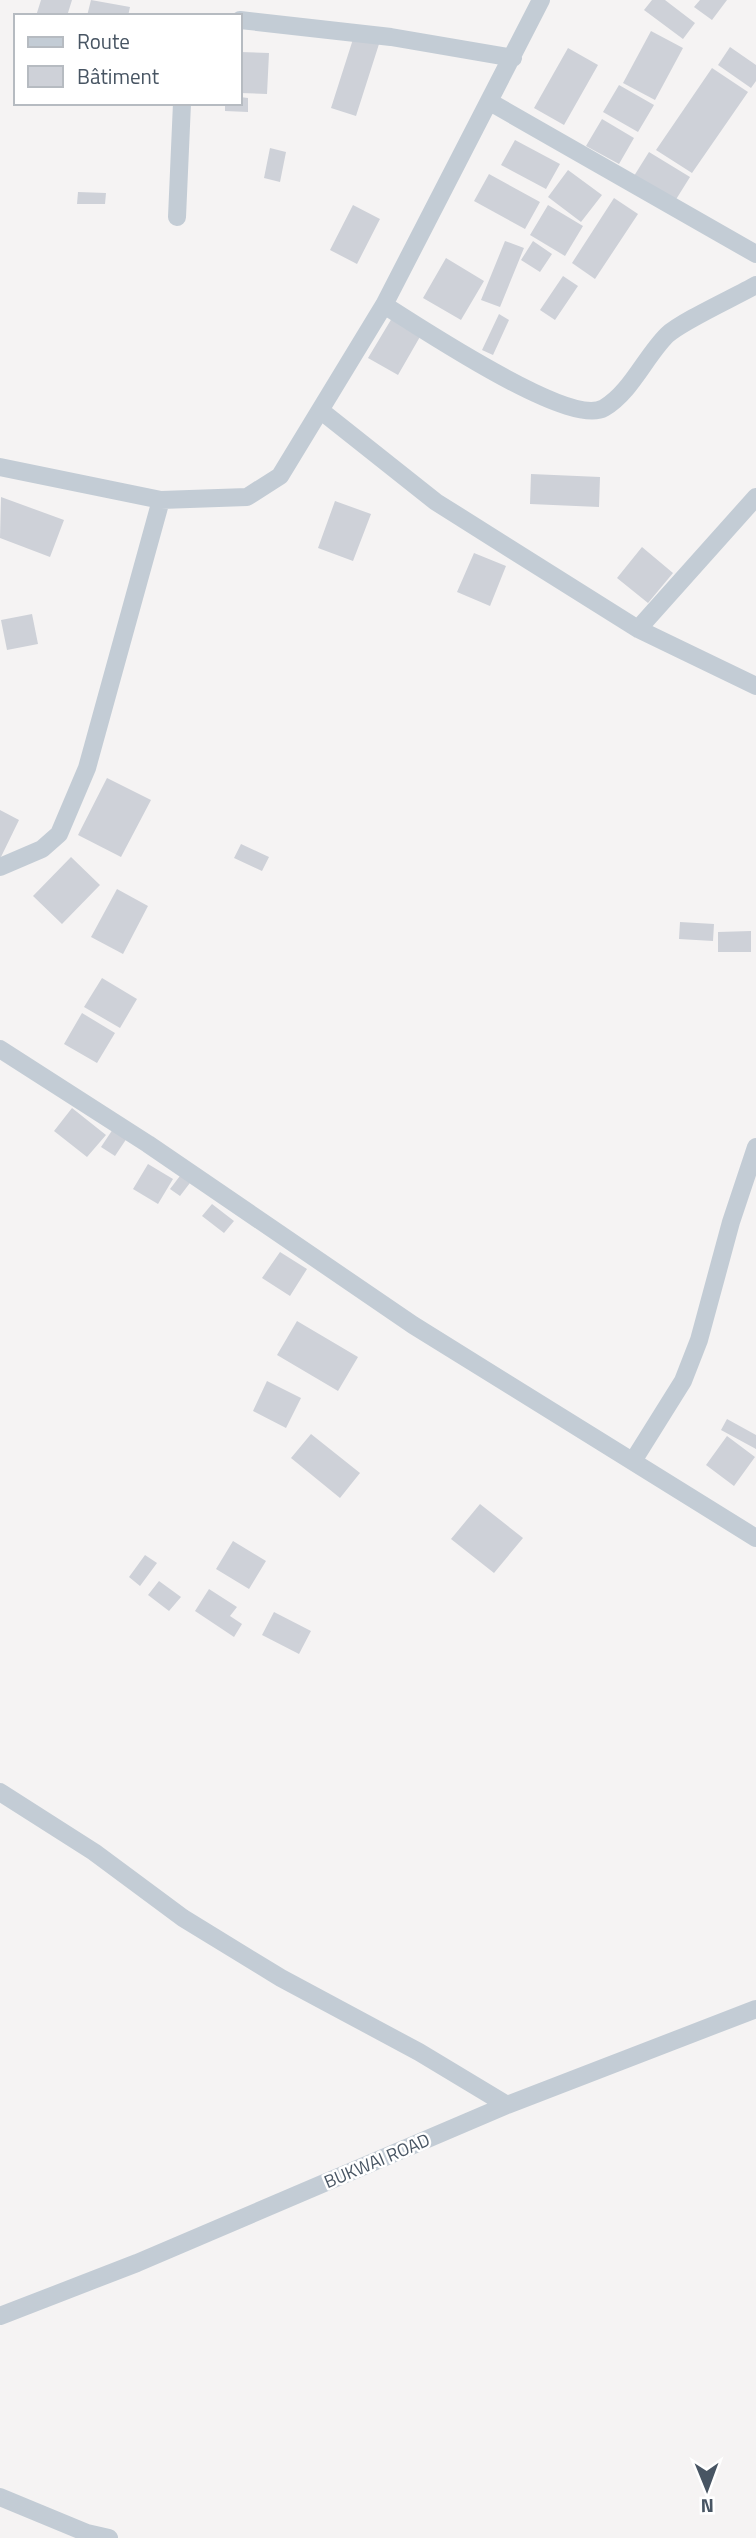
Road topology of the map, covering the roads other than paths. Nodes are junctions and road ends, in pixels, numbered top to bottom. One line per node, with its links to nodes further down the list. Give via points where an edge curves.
1 (541, 0): 3 (street)
2 (242, 20): 3 (street, via 391,37)
3 (513, 58): 4 (street)
4 (490, 102): 7 (street); 9 (street)
5 (182, 105): 6 (street)
6 (177, 217)
7 (756, 254)
8 (756, 285): 9 (street, via 669,334 622,392 602,409 584,411 512,382)
9 (384, 305): 10 (street)
10 (320, 410): 13 (street, via 280,476 247,497); 14 (street, via 436,502)
11 (0, 467): 13 (street)
12 (756, 497): 14 (street)
13 (160, 500): 16 (street, via 87,768 59,834 42,849)
14 (638, 629): 15 (street)
15 (756, 686)
16 (0, 867)
17 (0, 1049): 19 (street, via 413,1325)
18 (756, 1147): 19 (street, via 687,1371)
19 (632, 1461): 20 (street)
20 (756, 1538)
21 (0, 1792): 23 (street, via 94,1852 184,1918 281,1978)
22 (756, 2009): 23 (street, BUKWAI ROAD)
23 (507, 2105): 24 (street, BUKWAI ROAD, via 137,2263)
24 (0, 2316)
25 (0, 2497): 26 (street)
26 (109, 2538)

